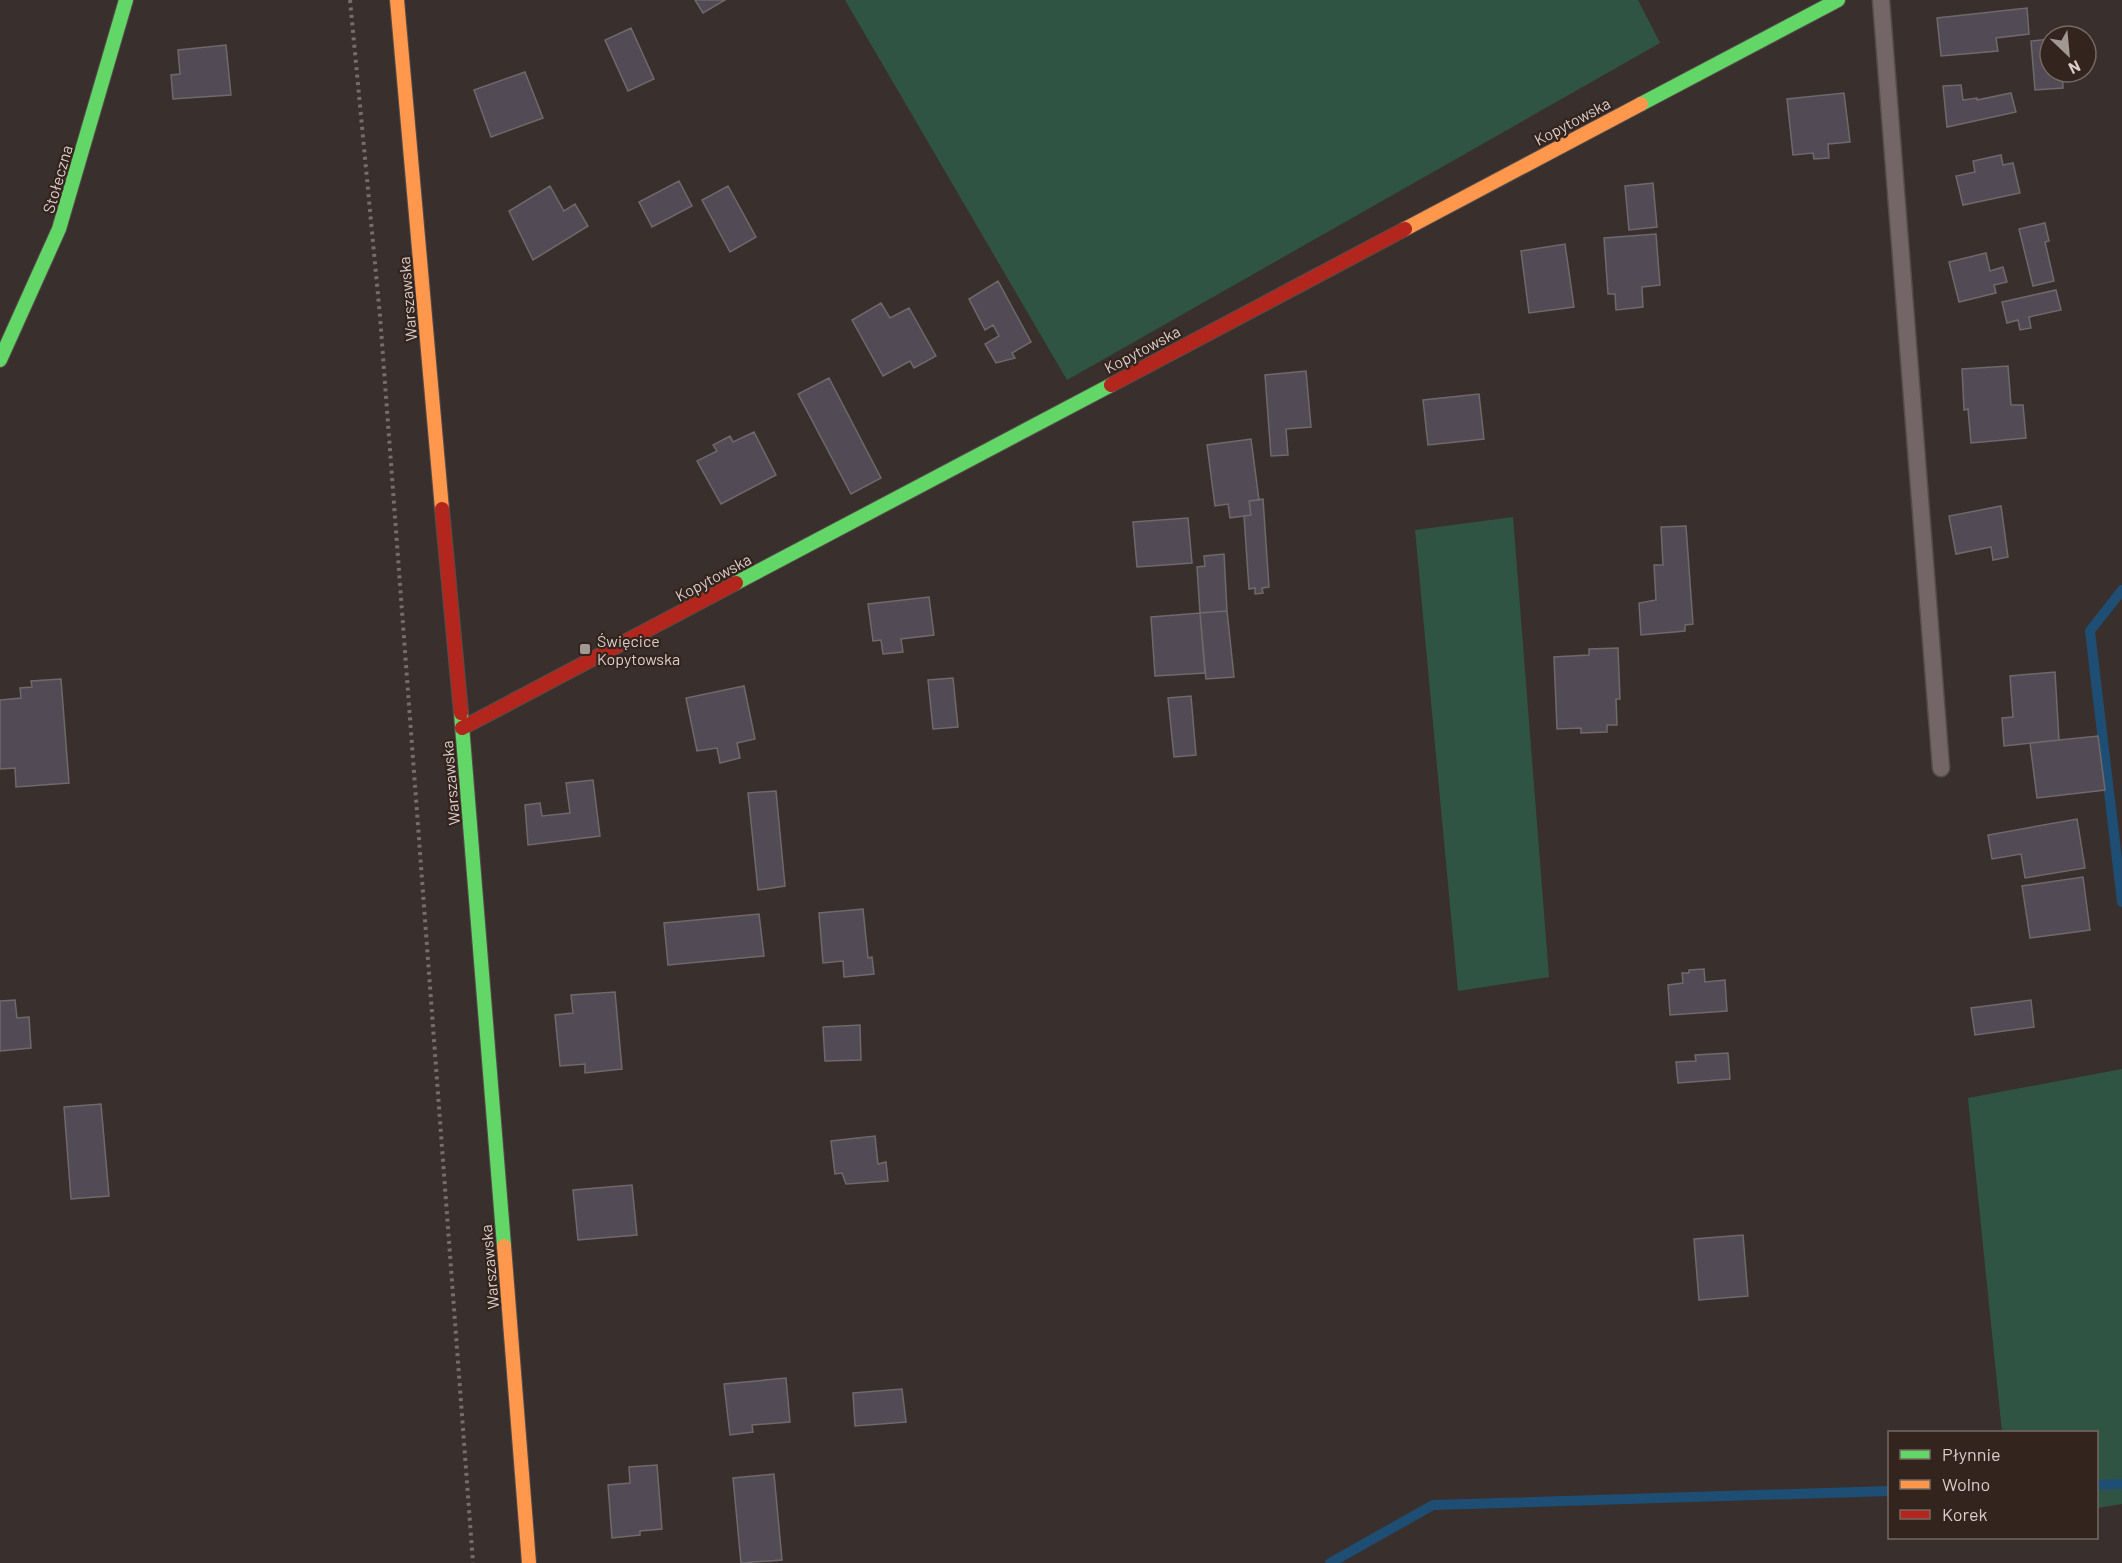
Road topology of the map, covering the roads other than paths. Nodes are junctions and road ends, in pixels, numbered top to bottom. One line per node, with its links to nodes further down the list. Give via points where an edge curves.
1 (126, 0): 5 (street, Stołeczna, via 59,230)
2 (397, 0): 6 (street, Warszawska)
3 (1838, 0): 6 (street, Kopytowska)
4 (1881, 0): 7 (lane)
5 (0, 360)
6 (462, 728): 8 (street, Warszawska)
7 (1941, 768)
8 (529, 1563)

